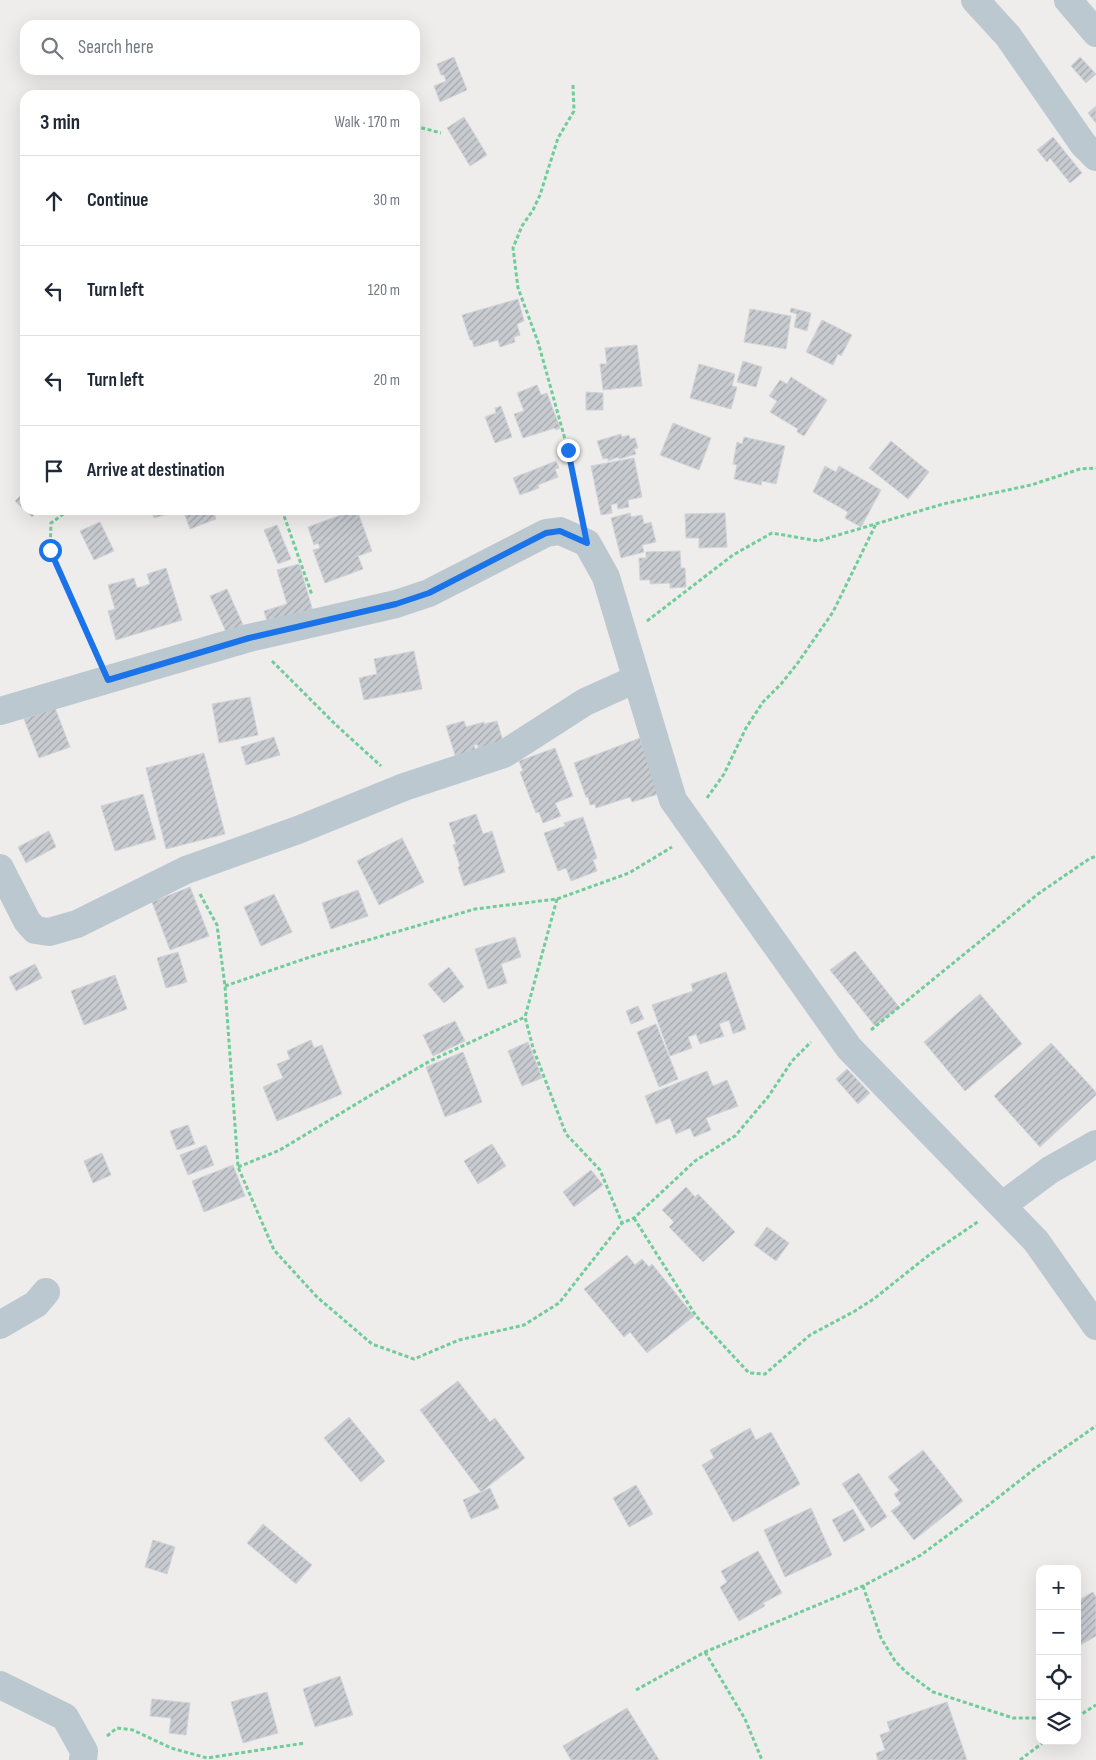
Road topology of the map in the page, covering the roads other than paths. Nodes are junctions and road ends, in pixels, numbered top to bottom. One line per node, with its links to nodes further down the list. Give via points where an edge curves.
1 (975, 0): 4 (street, via 1008,36)
2 (1068, 0): 3 (street)
3 (1096, 33)
4 (1096, 158)
5 (636, 679): 6 (street, via 606,578 587,543 560,531 546,533 429,593 396,604 249,638); 7 (street, via 585,702 504,754 404,787 186,870 77,924 49,932 35,930 27,921); 9 (street, via 673,800 849,1048)
6 (0, 711)
7 (0, 868)
8 (1096, 1144): 9 (street, via 1050,1170)
9 (1003, 1205): 12 (street, via 1036,1241)
10 (46, 1292): 11 (street, via 36,1304)
11 (0, 1325)
12 (1096, 1326)
13 (0, 1685): 14 (street, via 65,1717)
14 (83, 1756)

